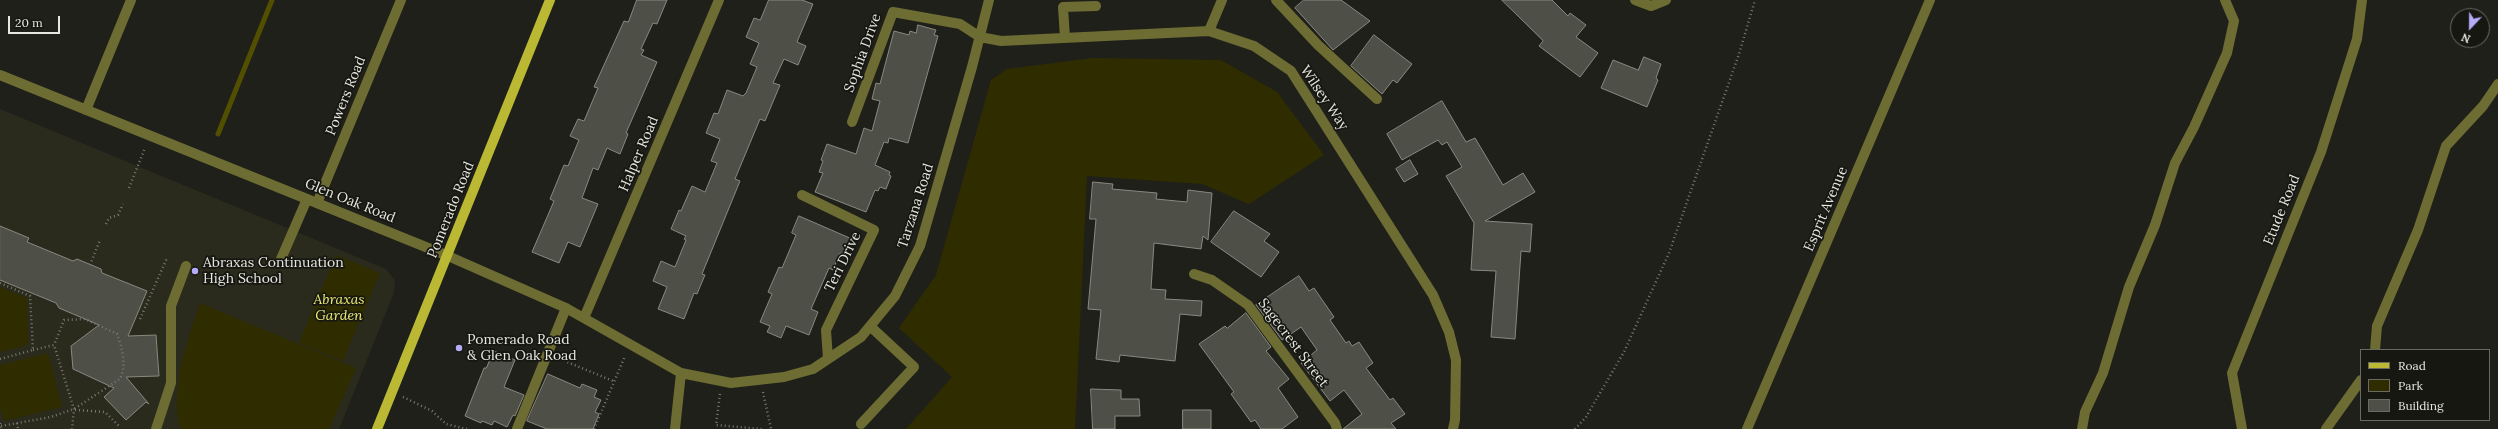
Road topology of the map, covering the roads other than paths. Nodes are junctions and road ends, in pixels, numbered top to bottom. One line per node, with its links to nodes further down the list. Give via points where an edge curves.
1 (131, 0): 20 (street)
2 (401, 0): 24 (street, Powers Road)
3 (550, 0): 25 (main road, Pomerado Road)
4 (719, 0): 30 (street, Halper Road)
5 (989, 0): 15 (street, Tarzana Road)
6 (1222, 0): 14 (street)
7 (1276, 0): 19 (street, via 1318,45)
8 (1635, 0): 9 (street, via 1651,6)
9 (1666, 0)
10 (1930, 0): 43 (street, Esprit Avenue)
11 (2225, 0): 44 (street, via 2234,20 2227,52 2197,121 2175,163 2155,225 2129,287 2103,373 2085,412)
12 (2362, 0): 45 (street, Etude Road, via 2357,39 2321,152 2232,373)
13 (1096, 6): 16 (street, via 1063,7)
14 (1209, 31): 16 (street, Wilsey Way); 42 (street, Wilsey Way, via 1254,46 1291,71 1429,288 1449,332 1456,360)
15 (980, 37): 16 (street, Wilsey Way, via 1001,41); 21 (street, Sophia Drive, via 960,24 893,12); 31 (street, Tarzana Road, via 920,246 895,296)
16 (1065, 38)
17 (0, 75): 20 (street, Glen Oak Road)
18 (2498, 84): 32 (street, via 2483,106 2446,146 2418,230 2377,326)
19 (1377, 100)
20 (86, 110): 23 (street, Glen Oak Road)
21 (852, 122)
22 (802, 195): 33 (street, Teri Drive, via 874,230 826,330)
23 (307, 199): 24 (street, Glen Oak Road); 26 (street)
24 (317, 203): 25 (street, Glen Oak Road)
25 (448, 256): 29 (street, Glen Oak Road); 38 (main road, Pomerado Road)
26 (281, 259)
27 (186, 266): 37 (street, via 171,306 171,383)
28 (1194, 274): 41 (street, Sagecrest Street, via 1212,280 1248,305)
29 (566, 308): 30 (street, Glen Oak Road); 39 (street)
30 (584, 318): 34 (street, Glen Oak Road, via 630,346)
31 (871, 327): 33 (street, Tarzana Road); 36 (street, via 914,367)
32 (2375, 349)
33 (828, 359): 34 (street, Tarzana Road, via 813,369 784,377 731,383)
34 (681, 372): 40 (street)
35 (2360, 381): 46 (street)
36 (862, 424)
37 (156, 429)
38 (377, 429)
39 (517, 429)
40 (674, 429)
41 (1337, 429)
42 (1453, 429)
43 (1747, 429)
44 (2082, 429)
45 (2242, 429)
46 (2326, 429)

